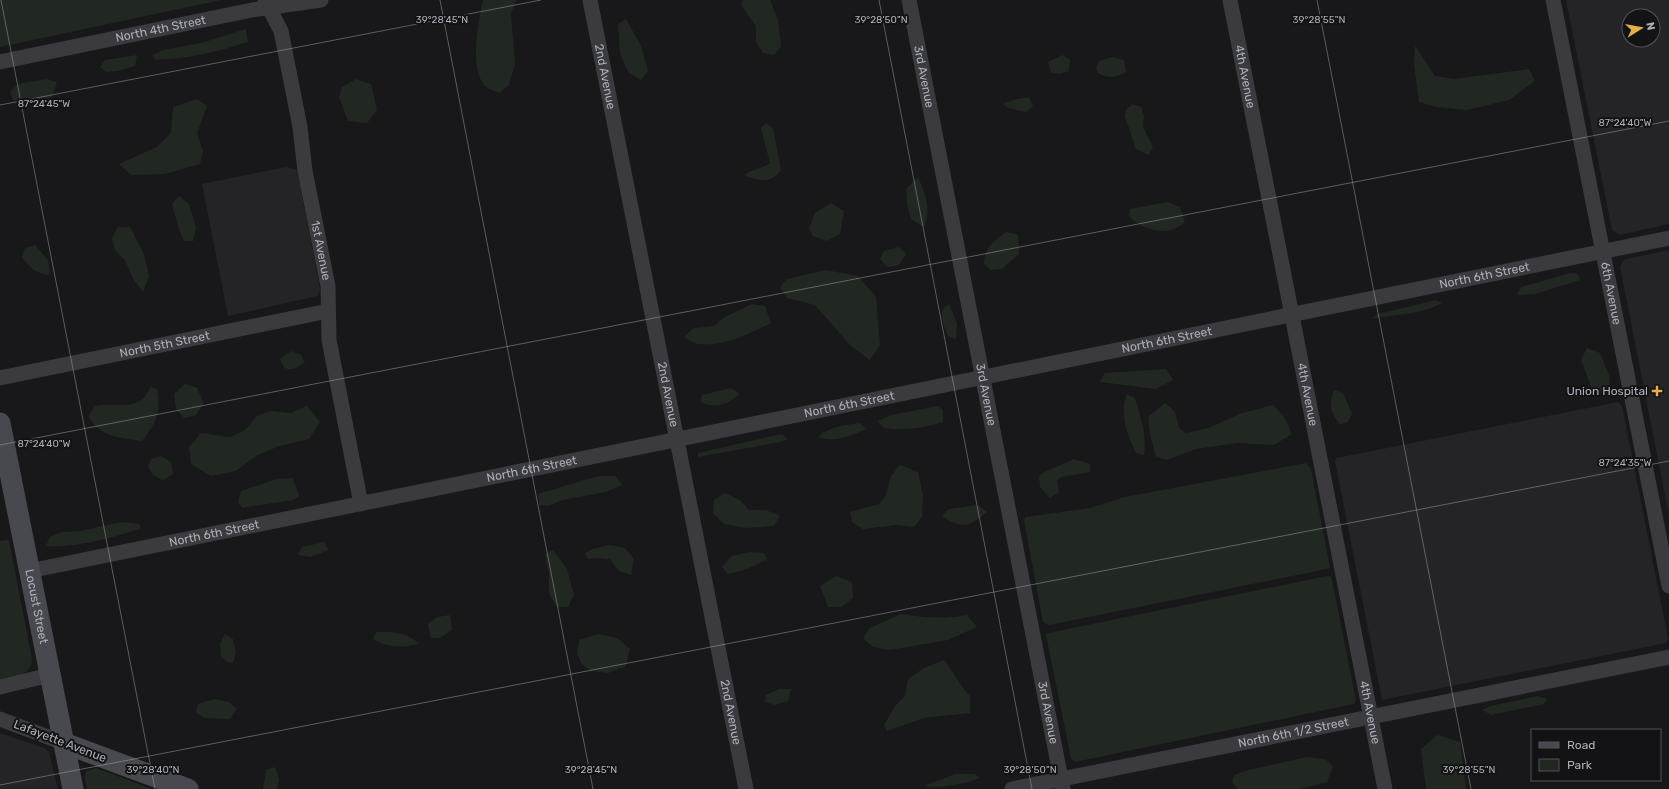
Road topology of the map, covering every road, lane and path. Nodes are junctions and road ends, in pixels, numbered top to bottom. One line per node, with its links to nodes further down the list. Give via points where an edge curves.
1 (321, 0): 6 (street, North 4th Street)
2 (590, 0): 15 (street, 2nd Avenue)
3 (909, 0): 12 (street, 3rd Avenue)
4 (1230, 0): 11 (street, 4th Avenue)
5 (1553, 0): 9 (street, 6th Avenue)
6 (268, 4): 7 (street, North 4th Street, via 252,10); 10 (street, 1st Avenue, via 281,31 300,127 305,171 328,286)
7 (0, 62)
8 (1669, 238): 9 (street, North 6th Street)
9 (1602, 251): 11 (street, North 6th Street); 18 (street, 6th Avenue)
10 (328, 311): 13 (street, North 5th Street); 16 (street, 1st Avenue, via 329,340)
11 (1292, 314): 12 (street, North 6th Street); 22 (street, 4th Avenue)
12 (982, 377): 15 (street, North 6th Street); 25 (street, 3rd Avenue)
13 (0, 378)
14 (0, 423): 17 (street, Locust Street)
15 (677, 440): 16 (street, North 6th Street); 28 (street, 2nd Avenue)
16 (361, 504): 17 (street, North 6th Street)
17 (29, 571): 20 (street, Locust Street)
18 (1669, 586)
19 (1669, 657): 22 (street, North 6th 1/2 Street)
20 (50, 675): 21 (street); 24 (street, Locust Street)
21 (0, 687)
22 (1371, 717): 25 (street, North 6th 1/2 Street); 30 (street, 4th Avenue)
23 (0, 719): 24 (street, Lafayette Avenue)
24 (64, 743): 26 (street, Locust Street); 27 (street, Lafayette Avenue)
25 (1062, 784): 29 (street, North 6th 1/2 Street)
26 (73, 789)
27 (188, 789)
28 (746, 789)
29 (1012, 789)
30 (1385, 789)

